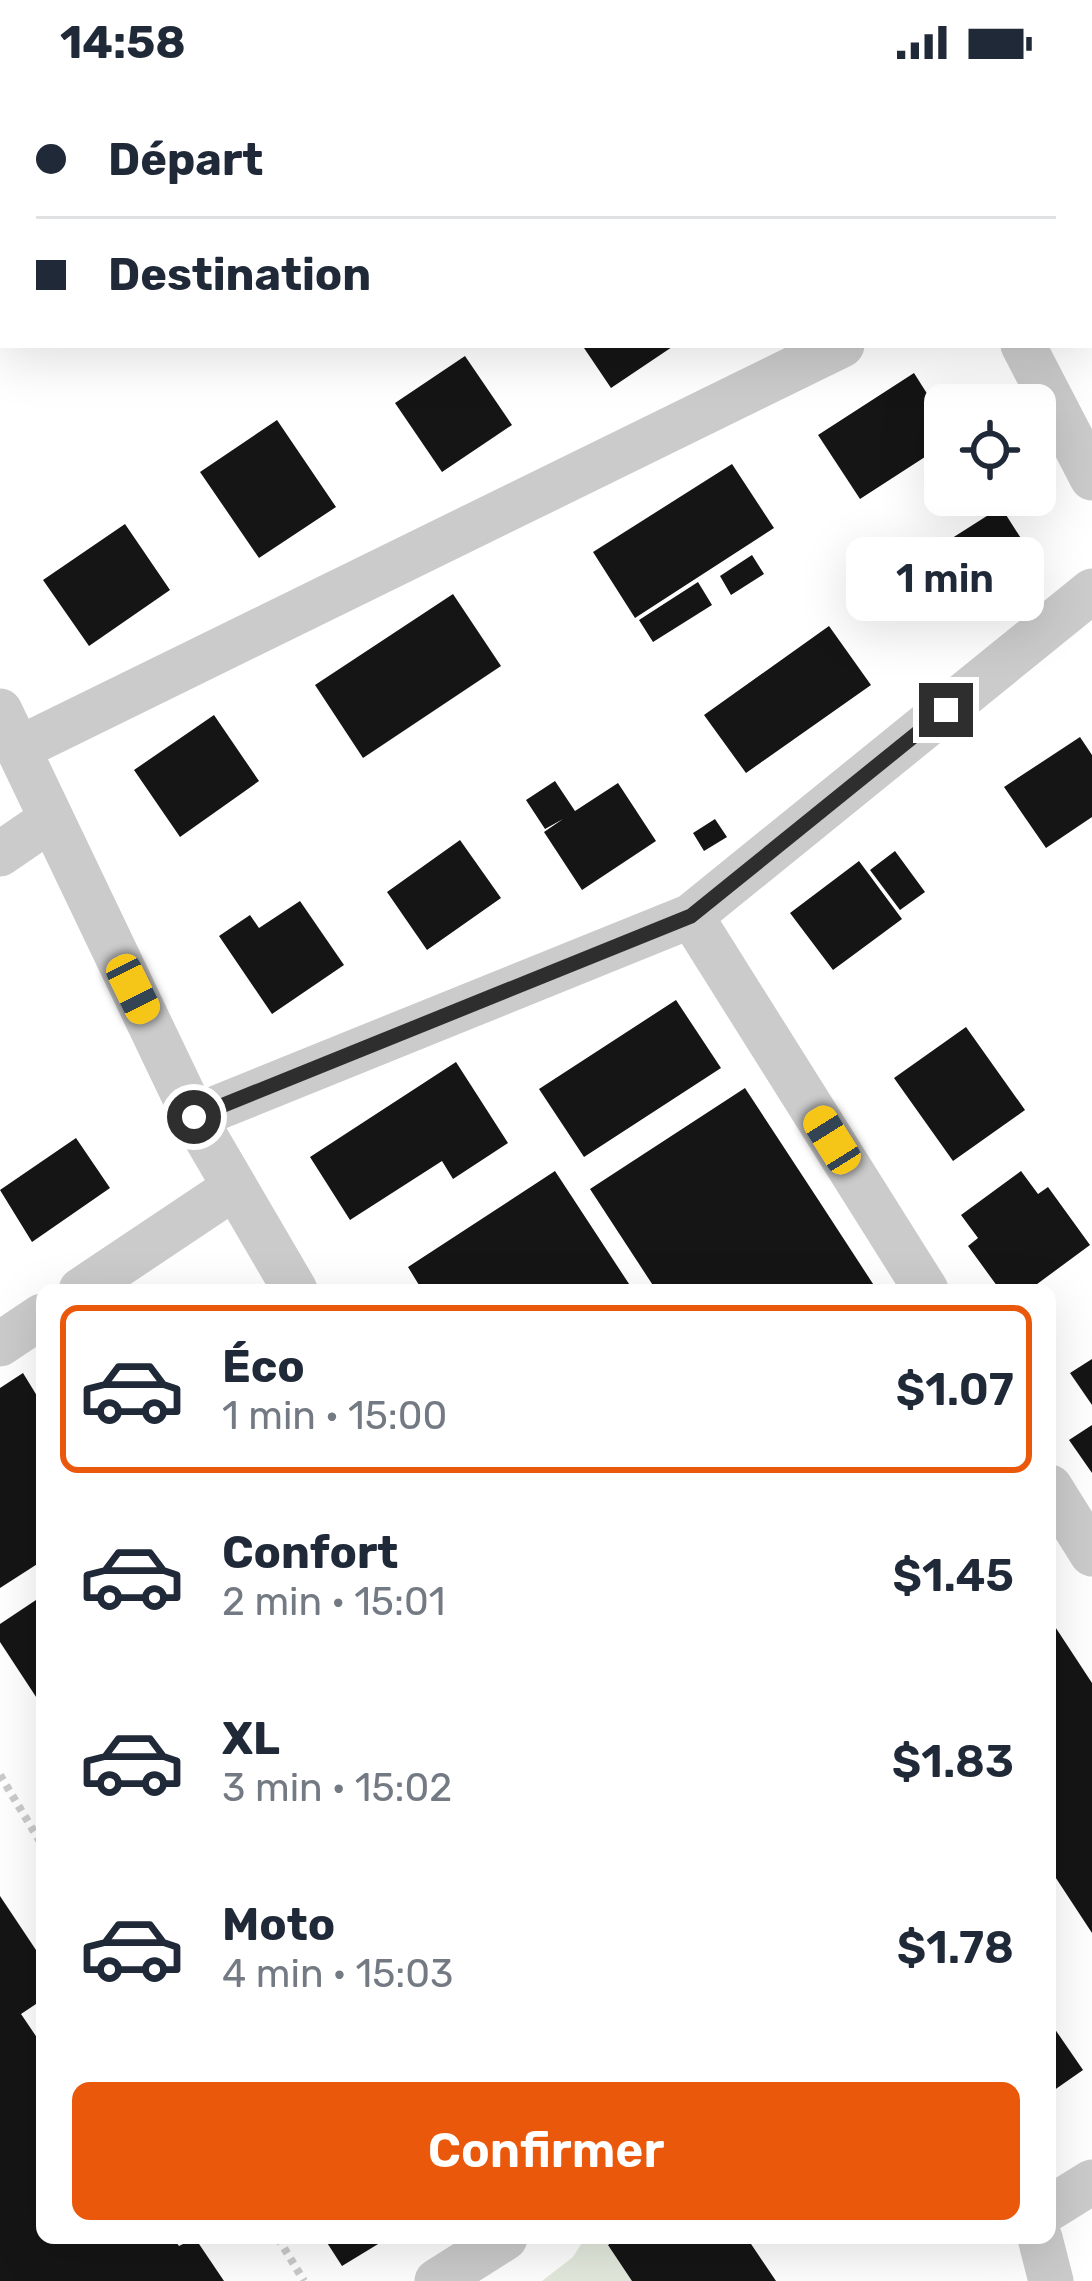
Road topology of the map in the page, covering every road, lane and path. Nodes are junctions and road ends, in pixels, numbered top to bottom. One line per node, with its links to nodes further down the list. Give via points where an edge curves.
1 (836, 348): 5 (street)
2 (1025, 348): 3 (street)
3 (1092, 478)
4 (1092, 591): 8 (street)
5 (9, 730): 6 (street)
6 (52, 819): 7 (street); 9 (street)
7 (0, 854)
8 (691, 916): 9 (street); 13 (street)
9 (194, 1117): 10 (street)
10 (235, 1187): 11 (street); 12 (street)
11 (90, 1284)
12 (292, 1284)
13 (922, 1284)
14 (36, 1320): 15 (street)
15 (0, 1344)
16 (1056, 1497): 17 (street)
17 (1092, 1554)
18 (0, 1775): 19 (path)
19 (36, 1835)
20 (1092, 2182): 21 (street)
21 (1056, 2204)
22 (282, 2244): 25 (path)
23 (495, 2244): 26 (street)
24 (1042, 2244): 27 (street)
25 (304, 2281)
26 (436, 2281)
27 (1051, 2281)

